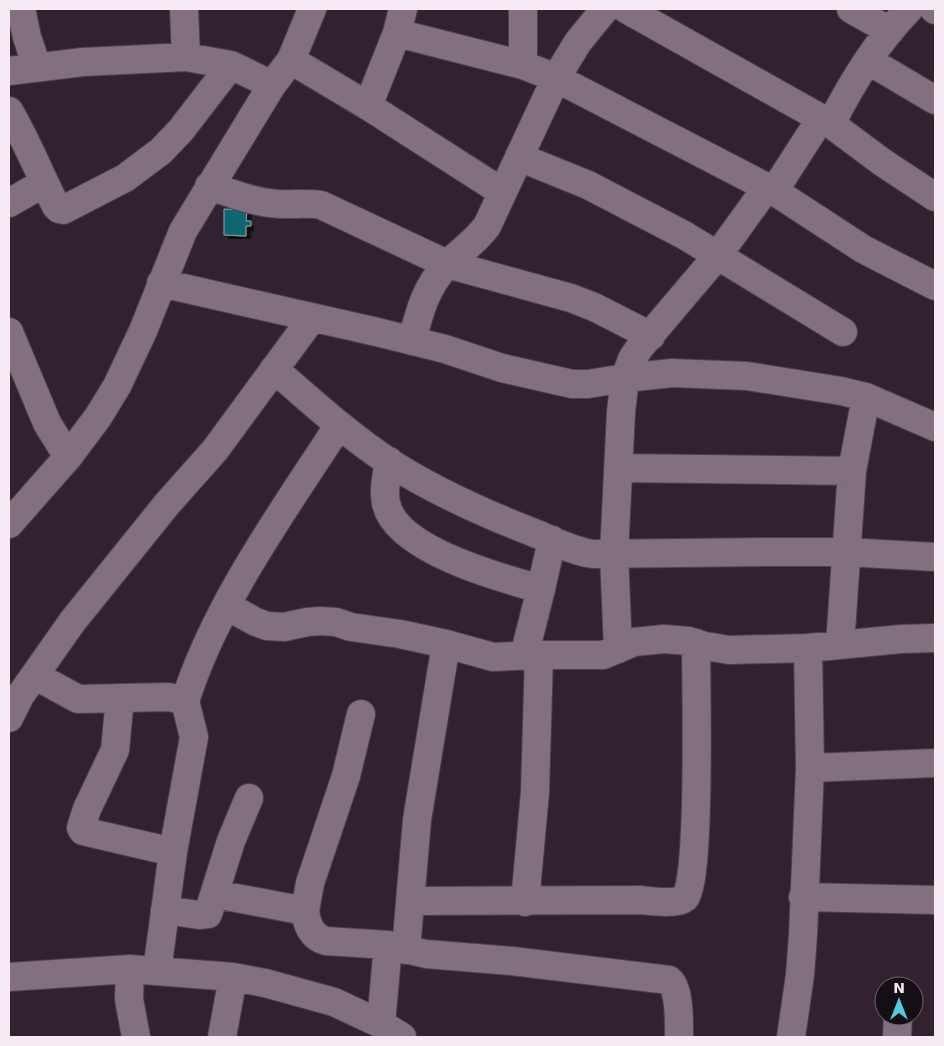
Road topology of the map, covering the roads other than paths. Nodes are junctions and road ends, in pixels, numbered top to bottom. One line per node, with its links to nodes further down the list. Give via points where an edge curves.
1 (21, 9): 16 (street)
2 (184, 9): 11 (street)
3 (312, 9): 12 (street)
4 (523, 9): 15 (street)
5 (605, 9): 18 (street, via 578,42)
6 (626, 9): 23 (street)
7 (851, 9): 10 (street)
8 (909, 9): 10 (street)
9 (400, 21): 15 (street); 21 (street)
10 (890, 31): 13 (street)
11 (186, 57): 14 (street); 16 (street)
12 (291, 60): 19 (street); 21 (street)
13 (869, 61): 20 (street); 23 (street)
14 (231, 65): 19 (street); 25 (street, via 172,141 125,178 63,210 56,206)
15 (523, 66): 18 (street)
16 (37, 67): 17 (street)
17 (9, 71)
18 (556, 78): 24 (street); 27 (street)
19 (272, 86): 26 (street)
20 (935, 100)
21 (368, 106): 28 (street)
22 (9, 111): 25 (street, via 24,135)
23 (826, 121): 27 (street); 29 (street)
24 (519, 157): 28 (street); 31 (street, via 588,185)
25 (44, 183): 30 (street)
26 (210, 186): 32 (street, via 270,203 321,205); 33 (street, via 182,231)
27 (771, 189): 31 (street); 34 (street, via 863,249)
28 (502, 192): 32 (street, via 477,240)
29 (935, 197)
30 (9, 203)
31 (718, 255): 37 (street); 38 (street)
32 (447, 264): 38 (street, via 594,306); 39 (street, via 421,305)
33 (161, 283): 35 (street); 45 (street, via 117,386 98,418)
34 (935, 286)
35 (312, 318): 39 (street); 40 (street)
36 (9, 332): 45 (street, via 47,423)
37 (844, 332)
38 (651, 336): 41 (street, via 632,359)
39 (412, 341): 41 (street, via 502,368 572,384)
40 (274, 369): 43 (street); 63 (street, via 214,450 72,622)
41 (625, 378): 42 (street, via 672,373 748,376); 47 (street)
42 (866, 397): 44 (street); 48 (street)
43 (339, 424): 46 (street); 55 (street, via 262,544)
44 (935, 426)
45 (68, 457): 49 (street)
46 (389, 462): 50 (street, via 449,497); 54 (street, via 384,489 386,504 401,529 428,548 471,567)
47 (618, 468): 48 (street); 52 (street)
48 (852, 472): 51 (street)
49 (9, 522)
50 (552, 540): 52 (street, via 586,553); 54 (street)
51 (846, 552): 52 (street); 53 (street); 59 (street)
52 (614, 554): 61 (street)
53 (935, 557)
54 (541, 589): 62 (street)
55 (227, 606): 58 (street, via 267,626 336,622); 65 (street, via 205,649)
56 (935, 638): 59 (street)
57 (696, 643): 60 (street, via 729,650); 61 (street, via 641,640); 76 (street, via 696,827 693,873 687,895 681,901 670,902)
58 (446, 644): 62 (street, via 488,657); 75 (street, via 417,820)
59 (840, 644): 60 (street)
60 (808, 648): 69 (street)
61 (618, 649): 62 (street, via 594,656)
62 (532, 656): 76 (street, via 535,792)
63 (36, 676): 64 (street, via 78,699); 67 (street, via 20,696)
64 (120, 698): 65 (street, via 170,697); 71 (street, via 115,750 87,809 82,829)
65 (186, 701): 71 (street, via 194,737)
66 (361, 714): 78 (street, via 346,776 310,883)
67 (9, 718)
68 (935, 763): 69 (street)
69 (810, 768): 73 (street)
70 (250, 798): 72 (street, via 231,841)
71 (173, 852): 77 (street)
72 (214, 894): 77 (street, via 208,914); 78 (street)
73 (803, 897): 74 (street); 88 (street, via 800,976)
74 (935, 900)
75 (412, 901): 76 (street); 79 (street)
76 (525, 902)
77 (165, 910): 81 (street)
78 (305, 911): 79 (street, via 313,935 320,939)
79 (397, 947): 84 (street); 87 (street, via 426,954 669,980 673,984 678,1007)
80 (130, 969): 81 (street); 82 (street); 85 (street, via 129,999)
81 (157, 971): 83 (street)
82 (9, 977)
83 (233, 977): 84 (street, via 334,1002); 86 (street)
84 (396, 1034)
85 (136, 1037)
86 (222, 1037)
87 (679, 1037)
88 (791, 1037)

